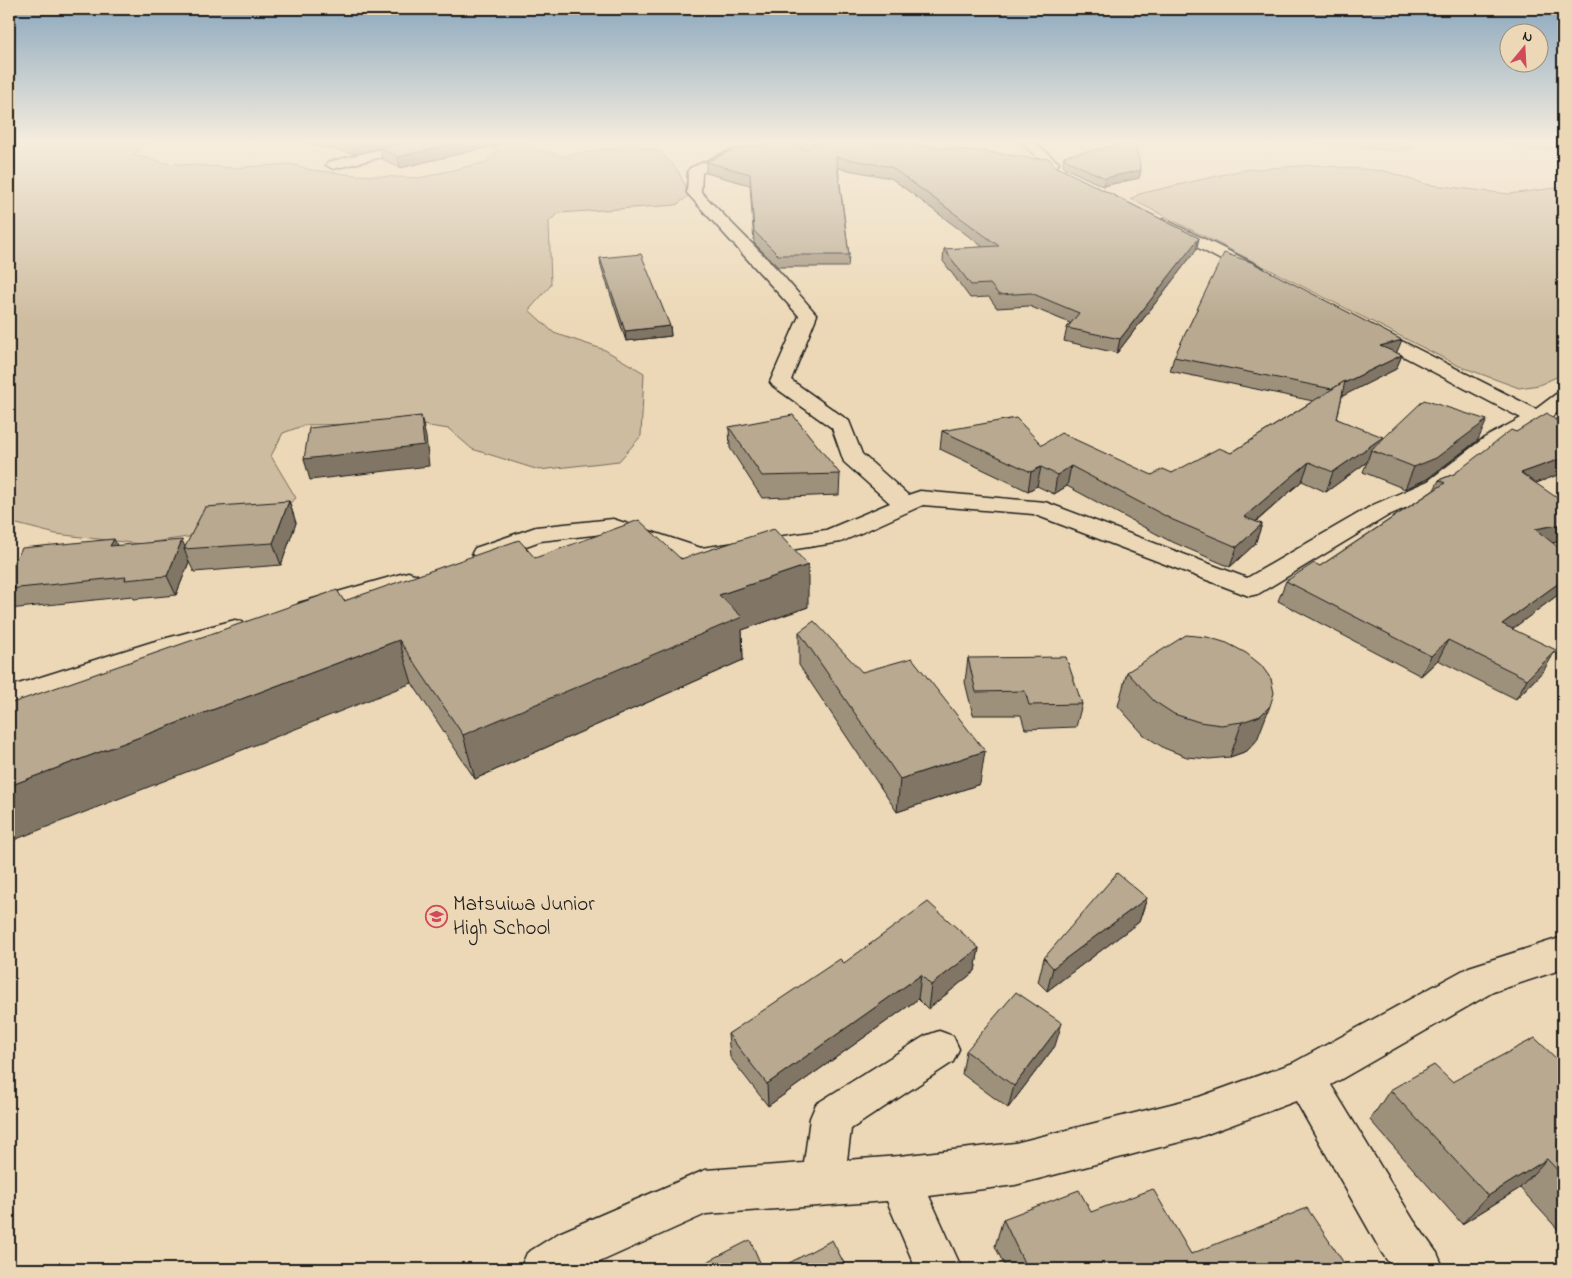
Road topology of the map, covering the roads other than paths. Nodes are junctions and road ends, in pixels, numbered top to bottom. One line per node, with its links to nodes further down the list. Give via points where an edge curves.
1 (703, 203): 8 (street, via 808,315 780,382 842,425 852,457)
2 (1143, 214): 3 (street)
3 (1272, 280)
4 (1350, 321): 6 (street)
5 (1563, 398): 6 (street)
6 (1536, 418): 7 (street); 8 (street, via 1492,444 1436,486 1381,510 1249,588 1037,508 920,498)
7 (1563, 438)
8 (905, 504): 9 (street, via 832,537 699,556 613,526 536,534)
9 (464, 560)
10 (429, 573): 11 (street, via 393,586)
11 (287, 614)
12 (258, 622): 13 (street, via 162,648)
13 (9, 697)
14 (1563, 954): 16 (street, via 1482,978)
15 (939, 1048): 18 (street, via 831,1118)
16 (1305, 1078): 17 (street, via 1199,1118 1015,1164); 21 (street, via 1398,1236)
17 (899, 1178): 18 (street); 20 (street)
18 (822, 1184): 19 (street, via 704,1192 575,1249)
19 (543, 1269)
20 (940, 1269)
21 (1421, 1269)

